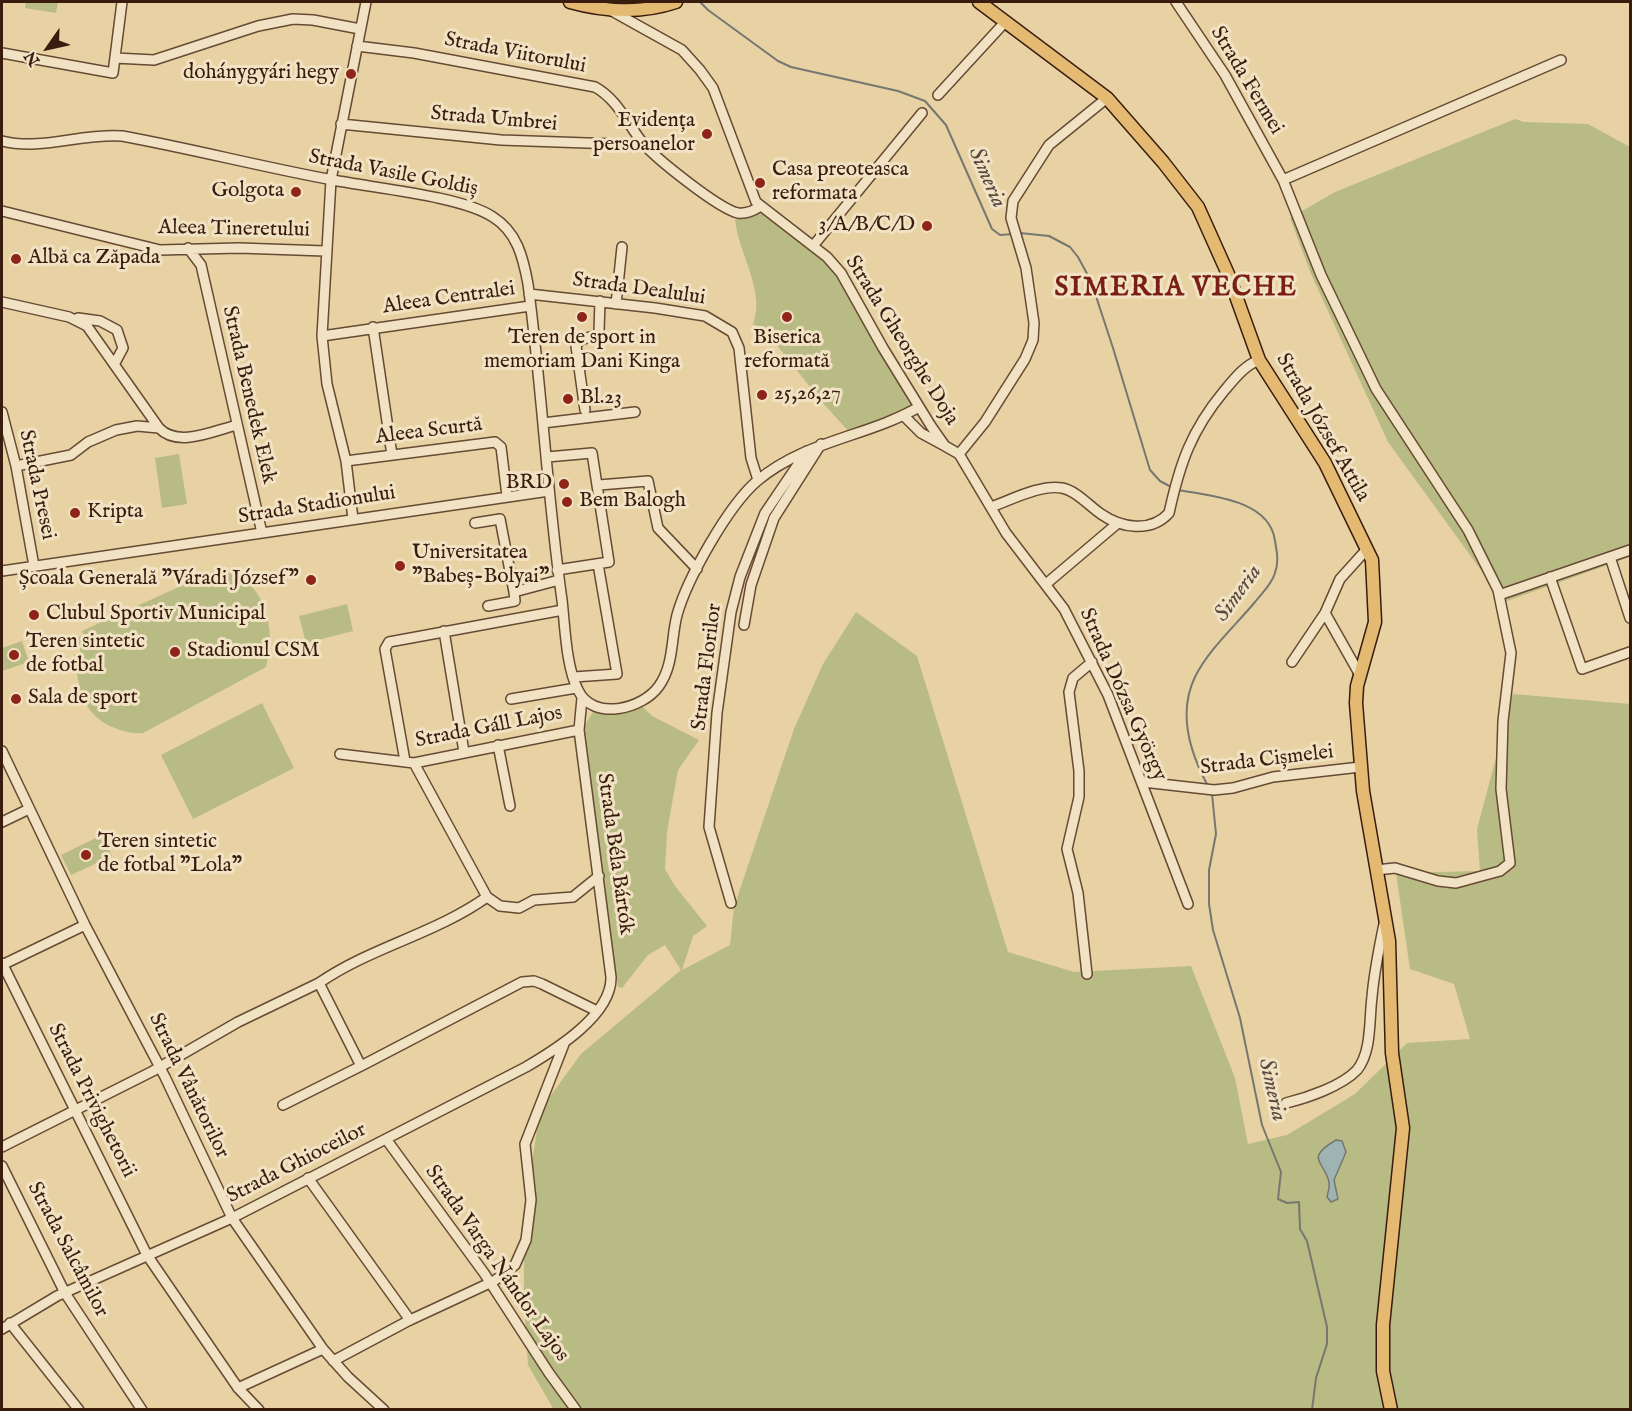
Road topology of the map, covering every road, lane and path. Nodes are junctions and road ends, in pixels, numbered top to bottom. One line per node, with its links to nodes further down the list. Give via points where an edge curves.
1 (122, 2): 12 (street)
2 (366, 2): 9 (street)
3 (570, 2): 7 (main road)
4 (676, 2): 7 (main road)
5 (979, 2): 8 (main road, Strada József Attila)
6 (1176, 2): 21 (street, Strada Fermei, via 1225,75)
7 (612, 11): 22 (street, Strada Gheorghe Doja, via 677,47 700,70 713,88)
8 (1006, 21): 14 (street); 15 (main road, Strada József Attila)
9 (360, 29): 10 (street); 12 (street, via 293,19 258,26 154,60)
10 (357, 46): 17 (street); 19 (street, Strada Viitorului, via 595,87 610,98)
11 (2, 53): 12 (street, via 113,73)
12 (115, 58)
13 (1561, 60): 21 (street)
14 (938, 95)
15 (1107, 98): 38 (main road, Strada József Attila, via 1168,169 1206,222); 51 (street, via 1044,152 1013,201 1010,212 1029,284 1033,340 1026,359)
16 (922, 113): 24 (street)
17 (341, 124): 19 (street, Strada Umbrei, via 501,141); 20 (street)
18 (2, 141): 20 (street, Strada Vasile Goldiș, via 31,146 122,136)
19 (644, 145): 22 (street, Strada Viitorului, via 688,182 735,213)
20 (331, 180): 28 (street); 30 (street, Strada Vasile Goldiș, via 451,201 492,216 509,230 518,246)
21 (1283, 180): 77 (street, Strada Fermei, via 1321,275 1366,368 1397,424 1468,530)
22 (759, 207): 24 (street, Strada Gheorghe Doja)
23 (2, 211): 26 (street, Aleea Tineretului, via 160,250)
24 (813, 246): 40 (street, Strada Gheorghe Doja, via 834,263 848,283)
25 (622, 247): 33 (street)
26 (189, 248): 27 (street, Aleea Tineretului); 29 (street, Strada Benedek Elek)
27 (209, 248): 28 (street, Aleea Tineretului); 29 (street)
28 (325, 250): 37 (street)
29 (201, 265): 46 (street, Strada Benedek Elek)
30 (529, 294): 31 (street, Strada Dealului); 34 (street, Strada Vasile Goldiș)
31 (600, 301): 33 (street, Strada Dealului); 41 (street, via 597,336 580,340 576,346)
32 (2, 302): 35 (street)
33 (616, 304): 56 (street, Strada Dealului, via 692,313 718,321 732,332 739,348 751,458)
34 (530, 306): 36 (street, Aleea Centralei); 45 (street, Strada Vasile Goldiș)
35 (69, 317): 39 (street, via 91,330); 39 (street, via 100,321 117,330 123,348)
36 (373, 327): 37 (street, Aleea Centralei); 52 (street, Aleea Centralei)
37 (322, 336): 54 (street, via 327,384)
38 (1259, 360): 63 (street, via 1240,372 1201,420 1181,462 1169,513 1142,526); 65 (main road, Strada József Attila, via 1324,463)
39 (115, 363): 47 (street)
40 (919, 407): 44 (street); 49 (street, Strada Gheorghe Doja)
41 (585, 410)
42 (2, 412): 55 (street, Strada Presei)
43 (635, 412): 45 (street)
44 (904, 416): 48 (street); 49 (street, via 921,433)
45 (543, 423): 53 (street, Strada Vasile Goldiș)
46 (237, 425): 47 (street, via 176,439); 64 (street, Strada Benedek Elek)
47 (159, 428): 55 (street, via 116,430 88,442 71,455)
48 (821, 444): 50 (street); 82 (street, Strada Florilor, via 774,518 750,585)
49 (945, 446): 51 (street, Strada Gheorghe Doja)
50 (807, 451): 56 (street); 106 (street, Strada Florilor, via 765,513 730,612 717,713 709,827)
51 (959, 454): 60 (street, Strada Dózsa György)
52 (392, 455): 54 (street, Aleea Scurtă); 59 (street, Aleea Scurtă, via 495,442 501,447)
53 (547, 457): 57 (street, via 592,453); 58 (street, Strada Vasile Goldiș)
54 (346, 461): 61 (street)
55 (16, 466): 69 (street, Strada Presei)
56 (758, 480): 70 (street, via 729,515)
57 (599, 485): 68 (street, via 609,562); 70 (street, via 648,481 658,528)
58 (549, 491): 59 (street, Strada Stadionului); 71 (street)
59 (507, 496): 61 (street, Strada Stadionului)
60 (991, 507): 63 (street, via 1047,488 1062,488); 75 (street, Strada Dózsa György)
61 (353, 519): 64 (street, Strada Stadionului)
62 (475, 523): 76 (street, via 500,519)
63 (1118, 523): 75 (street)
64 (262, 532): 69 (street, Strada Stadionului)
65 (1367, 549): 80 (street, via 1340,579); 87 (main road, Strada József Attila, via 1374,572 1375,622)
66 (1630, 550): 67 (street)
67 (1610, 557): 73 (street); 81 (street)
68 (598, 564): 71 (street); 88 (street, via 617,674)
69 (34, 566): 72 (street, Strada Stadionului)
70 (697, 569): 90 (street, via 679,609 669,664 657,689 639,703 622,708 596,707)
71 (557, 570): 74 (street)
72 (2, 571)
73 (1550, 577): 77 (street); 84 (street, via 1582,669)
74 (559, 580): 76 (street); 79 (street)
75 (1046, 584): 85 (street, Strada Dózsa György, via 1076,628)
76 (513, 592): 78 (street, via 515,601)
77 (1499, 594): 103 (street, Strada Fermei, via 1511,653 1501,789 1510,863 1500,871 1456,883 1395,868)
78 (488, 606)
79 (563, 610): 83 (street); 88 (street)
80 (1325, 613): 86 (street); 87 (street)
81 (1630, 618)
82 (744, 625)
83 (444, 631): 95 (street); 97 (street, via 386,645)
84 (1630, 652)
85 (1092, 662): 99 (street, Strada Dózsa György); 111 (street, via 1078,672 1069,692 1079,796 1067,849 1078,893)
86 (1292, 662)
87 (1360, 675): 98 (main road, Strada József Attila, via 1356,703)
88 (574, 677): 89 (street)
89 (576, 688): 90 (street); 91 (street)
90 (582, 698): 92 (street, Strada Béla Bártók)
91 (511, 699)
92 (579, 730): 93 (street, Strada Gáll Lajos); 104 (street, Strada Béla Bártók)
93 (498, 745): 95 (street, Strada Gáll Lajos); 100 (street)
94 (2, 751): 101 (street, Strada Vânătorilor)
95 (464, 752): 97 (street, Strada Gáll Lajos)
96 (340, 754): 97 (street, Strada Gáll Lajos)
97 (410, 762): 105 (street)
98 (1360, 767): 99 (street, Strada Cișmelei, via 1273,777 1209,790); 103 (main road, Strada József Attila)
99 (1143, 782): 107 (street, Strada Dózsa György)
100 (510, 806)
101 (29, 809): 102 (street); 109 (street, Strada Vânătorilor)
102 (2, 822)
103 (1376, 870): 108 (main road, Strada József Attila)
104 (599, 876): 105 (street, via 573,897 534,900 519,908 500,906); 113 (street, Strada Béla Bártók, via 611,985)
105 (486, 897): 112 (street, via 445,922)
106 (731, 903)
107 (1188, 904)
108 (1386, 916): 117 (street, Strada József Attila, via 1369,1034 1360,1065 1351,1075 1323,1090); 139 (main road, via 1392,1053 1403,1137 1383,1325 1383,1371)
109 (85, 925): 110 (street); 116 (street, Strada Vânătorilor)
110 (2, 964): 119 (street, Strada Privighetorii)
111 (1087, 974)
112 (319, 983): 115 (street); 116 (street, via 238,1022)
113 (597, 1011): 114 (street, Strada Ghioceilor); 115 (street, via 542,984 522,982)
114 (565, 1041): 120 (street, Strada Ghioceilor, via 526,1067); 126 (street, via 525,1144 531,1200 526,1240 515,1265)
115 (361, 1066): 118 (street)
116 (160, 1067): 119 (street); 124 (street, Strada Vânătorilor)
117 (1286, 1103)
118 (283, 1105)
119 (76, 1110): 121 (street); 125 (street, Strada Privighetorii)
120 (386, 1139): 123 (street, Strada Ghioceilor); 126 (street, Strada Varga Nándor Lajos)
121 (2, 1147)
122 (2, 1166): 127 (street, Strada Salcâmilor)
123 (308, 1178): 124 (street, Strada Ghioceilor); 128 (street)
124 (232, 1218): 125 (street, Strada Ghioceilor); 131 (street, Strada Vânătorilor)
125 (147, 1255): 127 (street, Strada Ghioceilor); 133 (street, Strada Privighetorii)
126 (490, 1283): 128 (street); 138 (street, Strada Varga Nándor Lajos)
127 (64, 1293): 129 (street, Strada Ghioceilor); 135 (street, Strada Salcâmilor)
128 (410, 1320): 132 (street)
129 (10, 1323): 130 (street, Strada Ghioceilor); 134 (street)
130 (2, 1329)
131 (323, 1349): 132 (street, Strada Vânătorilor); 133 (street)
132 (333, 1361): 137 (street, Strada Vânătorilor)
133 (238, 1388): 136 (street, Strada Privighetorii)
134 (79, 1410)
135 (142, 1410)
136 (259, 1410)
137 (384, 1410)
138 (576, 1410)
139 (1391, 1410)

